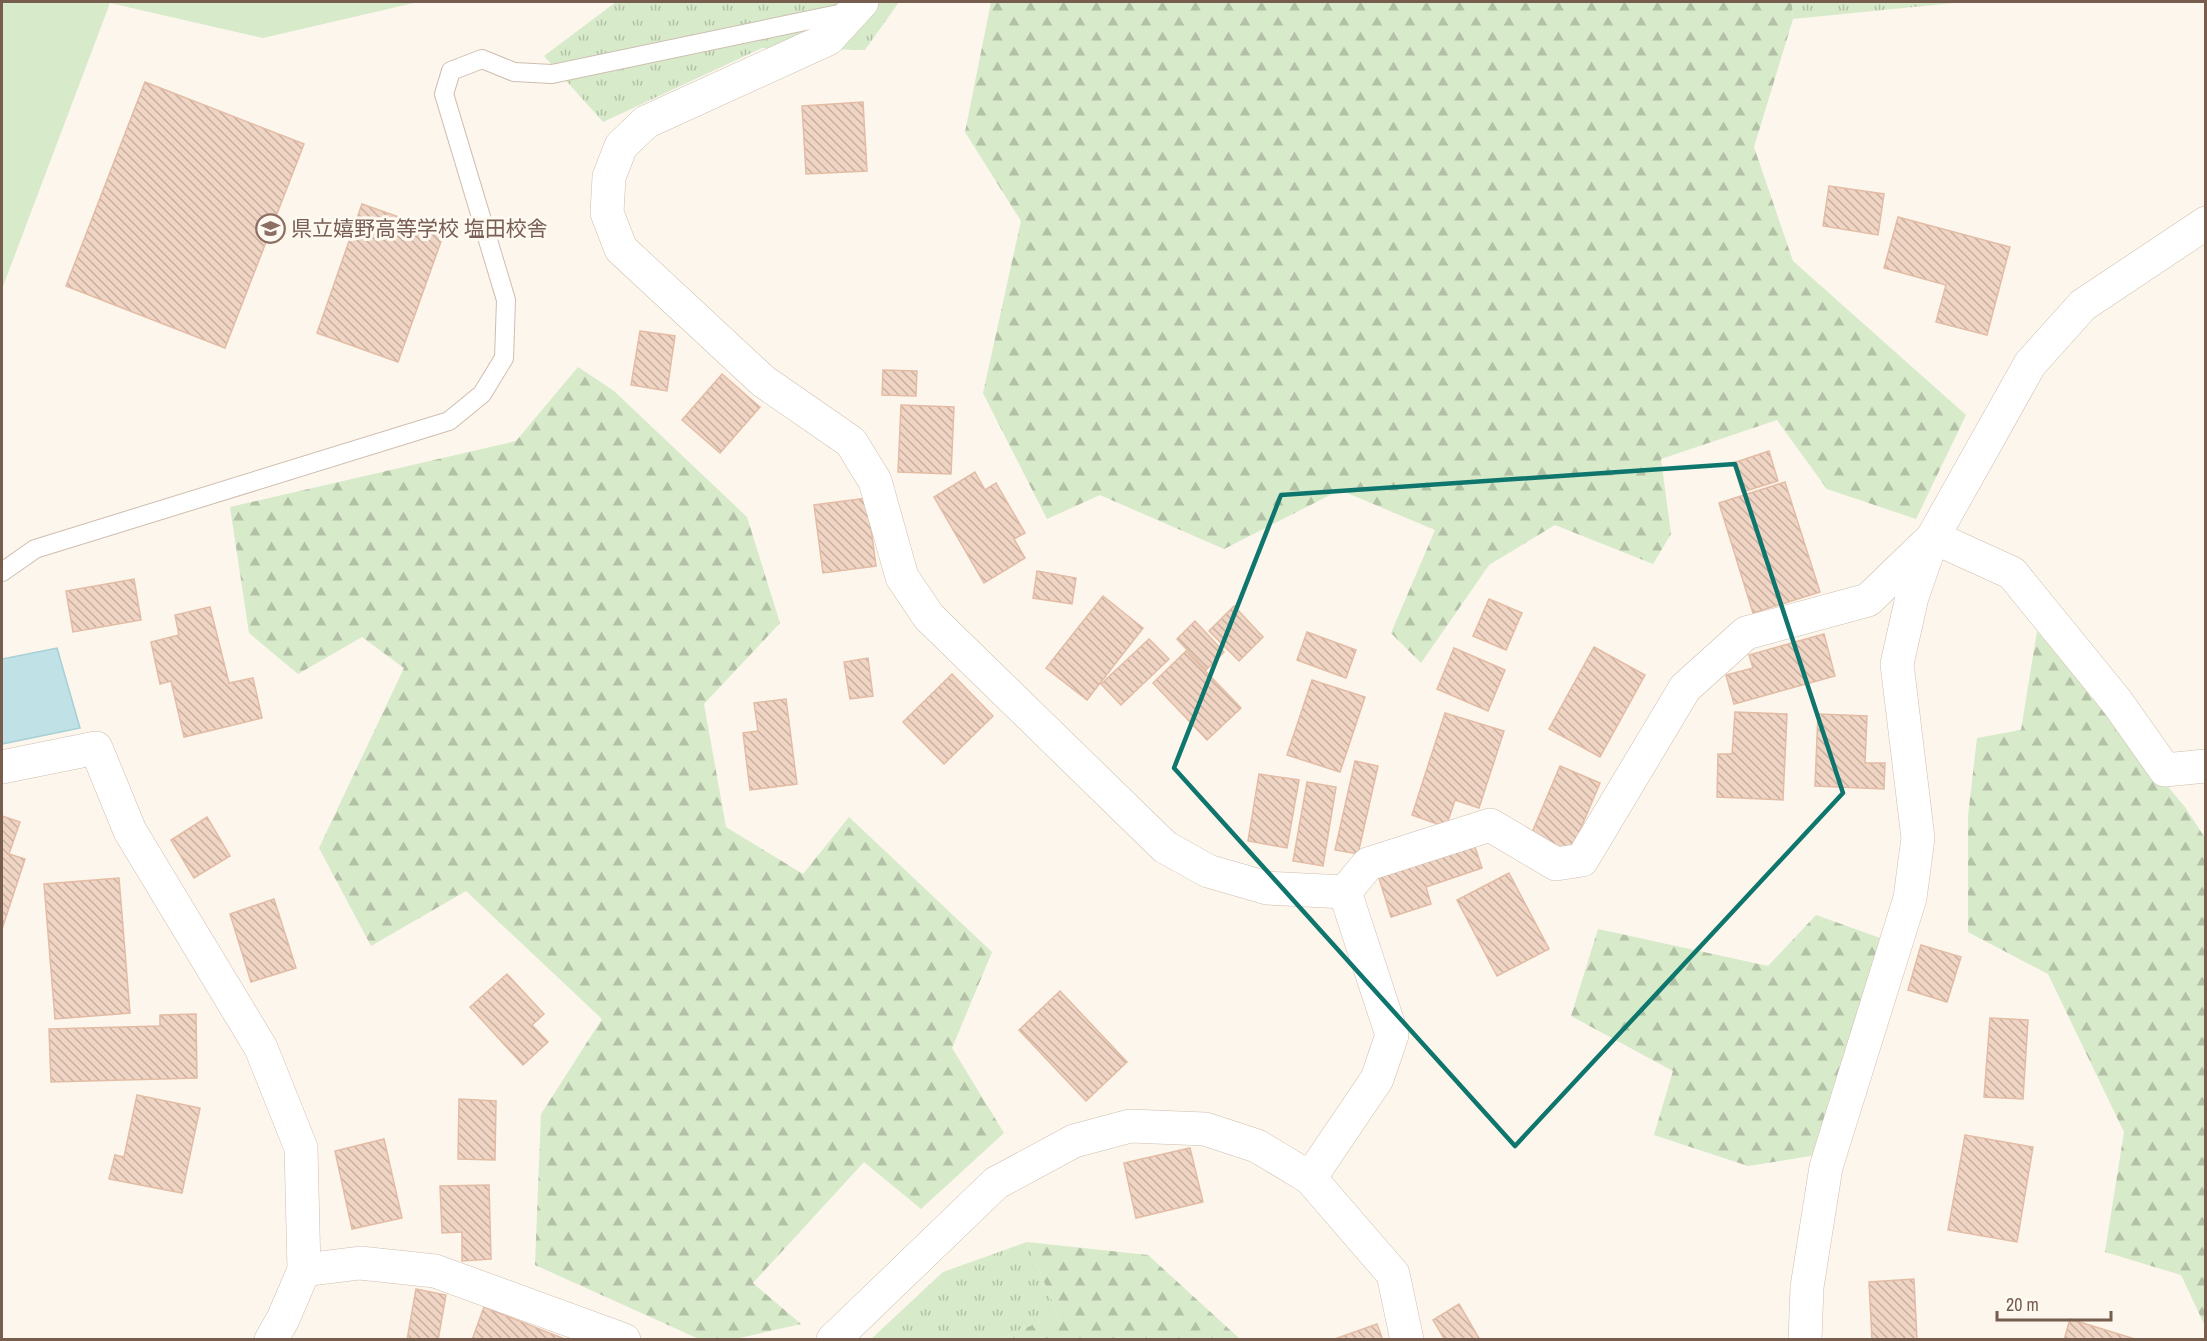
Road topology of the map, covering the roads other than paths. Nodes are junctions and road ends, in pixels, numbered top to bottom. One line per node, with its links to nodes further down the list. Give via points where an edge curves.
1 (858, 6): 4 (lane, via 552,74 514,72 482,59 451,71 444,94 506,300 504,358 482,394 449,421 35,549); 7 (street, via 828,39 646,122 621,146 609,177 607,213 621,249 764,381 851,442 875,481 902,577 929,617 1165,847 1209,870 1267,888)
2 (2205, 223): 3 (street, via 2083,305 2030,364)
3 (1933, 537): 5 (street, via 2012,573 2117,702 2165,770); 7 (street, via 1868,600 1746,633 1685,688 1582,860 1556,864 1490,825 1368,864); 14 (street, via 1912,597 1897,664 1918,838 1910,898 1826,1167 1807,1287)
4 (2, 572)
5 (2205, 766)
6 (2, 767): 9 (street, via 96,748 130,831 266,1059 301,1148)
7 (1346, 892): 8 (street, via 1392,1035 1377,1079)
8 (1310, 1178): 12 (street, via 1257,1146 1205,1129 1130,1126 1074,1141 996,1183); 13 (street, via 1393,1274)
9 (304, 1270): 10 (street, via 284,1320); 11 (street, via 360,1263 435,1271)
10 (271, 1340)
11 (624, 1340)
12 (833, 1340)
13 (1407, 1340)
14 (1805, 1340)

